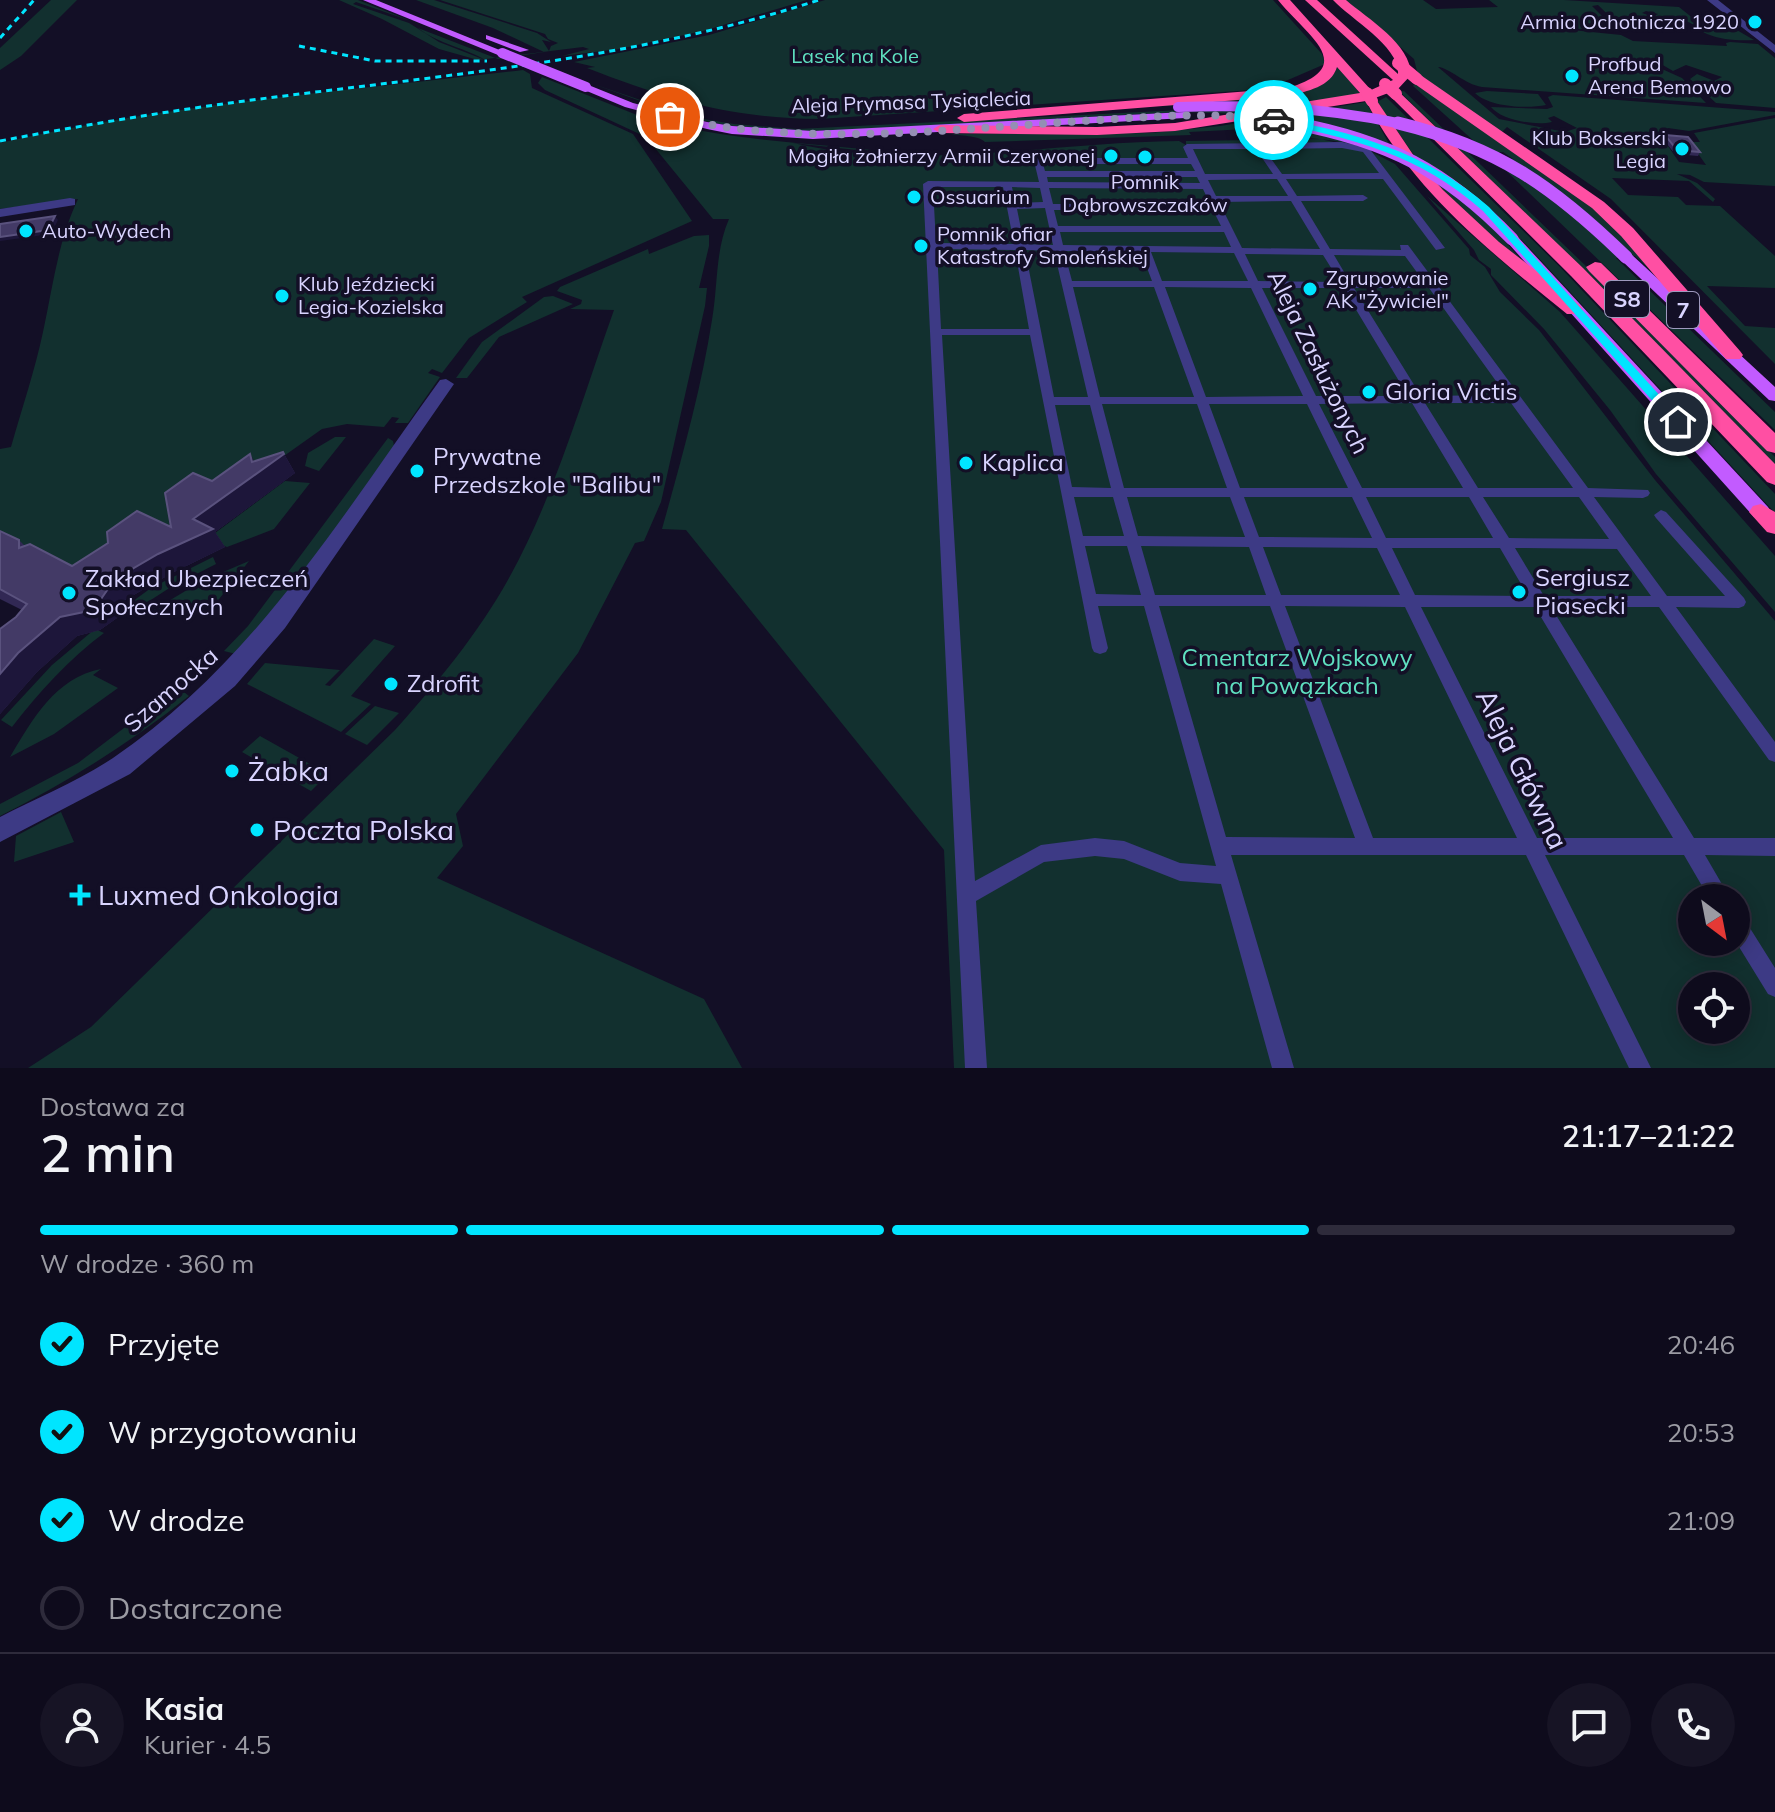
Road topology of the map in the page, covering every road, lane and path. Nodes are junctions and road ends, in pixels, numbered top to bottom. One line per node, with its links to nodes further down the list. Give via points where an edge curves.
1 (368, 0): 13 (main road, Aleja Prymasa Tysiąclecia / 7, bridge, via 670,117 732,130 825,135)
2 (395, 0): 13 (main road, Aleja Prymasa Tysiąclecia / 7, via 677,108 730,120 812,126)
3 (1284, 0): 9 (highway)
4 (1295, 0): 11 (highway, S8)
5 (1311, 0): 11 (highway, S8)
6 (1327, 0): 11 (highway)
7 (1339, 0): 13 (highway, via 1402,57 1405,75 1398,83 1345,101 1160,129)
8 (1712, 0): 10 (street)
9 (1325, 45): 13 (highway, via 1332,61 1329,73 1289,92 1030,110); 49 (highway, via 1447,205)
10 (1775, 50)
11 (1400, 81): 52 (highway, via 1598,205); 61 (highway, S8); 62 (highway, S8)
12 (1182, 111): 13 (main road, Aleja Prymasa Tysiąclecia / 7); 49 (main road, 7, bridge, via 1326,129 1402,154 1461,187); 52 (main road, 7, bridge, via 1254,105 1318,109 1386,121 1504,162 1548,187)
13 (937, 125)
14 (1258, 146): 16 (street, via 1187,147); 18 (street, via 1342,145 1366,150); 19 (street)
15 (1157, 161): 16 (street); 17 (street); 21 (street, via 1038,161)
16 (1194, 161): 20 (street, Aleja Zasłużonych)
17 (1162, 174): 20 (street); 21 (street); 24 (street)
18 (1385, 176): 19 (street); 40 (street)
19 (1279, 177): 20 (street); 25 (street)
20 (1203, 179): 24 (street); 28 (street, Aleja Zasłużonych)
21 (1043, 181): 22 (street); 23 (street); 30 (street)
22 (1007, 183): 29 (street); 37 (street, via 928,184)
23 (1110, 186): 24 (street); 31 (street)
24 (1167, 186): 32 (street)
25 (1294, 198): 26 (street); 28 (street); 43 (street)
26 (1363, 198)
27 (70, 202): 33 (street)
28 (1215, 203): 32 (street); 36 (street, Aleja Zasłużonych)
29 (1011, 206): 30 (street); 38 (street)
30 (1049, 206): 31 (street); 34 (street)
31 (1114, 207): 32 (street); 35 (street)
32 (1176, 207)
33 (0, 213)
34 (1055, 229): 35 (street); 39 (street)
35 (1118, 229): 36 (street)
36 (1227, 229): 42 (street, Aleja Zasłużonych)
37 (931, 246): 38 (street); 50 (street)
38 (1020, 248): 39 (street); 51 (street)
39 (1060, 248): 41 (street); 44 (street)
40 (1440, 248)
41 (1145, 249): 42 (street); 45 (street)
42 (1238, 251): 43 (street); 46 (street, Aleja Zasłużonych)
43 (1325, 252): 47 (street); 48 (street, via 1406,250)
44 (1069, 284): 45 (street); 58 (street)
45 (1158, 284): 46 (street); 59 (street)
46 (1255, 284): 47 (street); 55 (street, Aleja Zasłużonych)
47 (1344, 284): 48 (street); 56 (street)
48 (1432, 285): 57 (street)
49 (1574, 310): 71 (main road, 7)
50 (936, 332): 51 (street); 94 (street)
51 (1036, 332): 60 (street)
52 (1733, 355): 54 (main road, 7)
53 (446, 384): 86 (street, Szamocka, via 277,622 227,679 121,766)
54 (1775, 396)
55 (1311, 399): 56 (street); 59 (street); 66 (street, Aleja Zasłużonych)
56 (1414, 399): 57 (street); 67 (street)
57 (1515, 399): 68 (street)
58 (1096, 400): 59 (street); 60 (street); 64 (street)
59 (1201, 400): 65 (street)
60 (1049, 401): 63 (street)
61 (1775, 446)
62 (1775, 477)
63 (1067, 492): 64 (street); 72 (street)
64 (1119, 492): 65 (street); 73 (street)
65 (1235, 492): 66 (street); 74 (street)
66 (1357, 493): 67 (street); 75 (street, Aleja Główna)
67 (1472, 493): 68 (street); 76 (street)
68 (1584, 493): 69 (street); 77 (street)
69 (1643, 493)
70 (1661, 515): 83 (street, via 1739,602)
71 (1768, 519)
72 (1077, 541): 73 (street); 78 (street)
73 (1133, 541): 74 (street); 79 (street)
74 (1253, 541): 75 (street); 80 (street)
75 (1382, 542): 76 (street); 81 (street, Aleja Główna)
76 (1503, 543): 77 (street); 82 (street)
77 (1621, 544): 83 (street)
78 (1090, 600): 79 (street); 84 (street)
79 (1150, 600): 80 (street); 87 (street)
80 (1275, 600): 81 (street); 88 (street)
81 (1410, 600): 82 (street); 89 (street, Aleja Główna)
82 (1538, 600): 83 (street); 90 (street)
83 (1662, 600): 85 (street)
84 (1100, 648)
85 (1775, 755)
86 (0, 830)
87 (1220, 846): 88 (street); 92 (street)
88 (1367, 846): 89 (street)
89 (1532, 847): 90 (street); 99 (street, Aleja Główna)
90 (1689, 847): 91 (street); 93 (street)
91 (1775, 847)
92 (1229, 876): 94 (street, via 1180,872 1124,850 1095,847 1041,854); 98 (street)
93 (1711, 884)
94 (968, 895): 97 (street)
95 (1750, 947): 96 (street)
96 (1775, 987)
97 (976, 1068)
98 (1283, 1068)
99 (1640, 1068)

